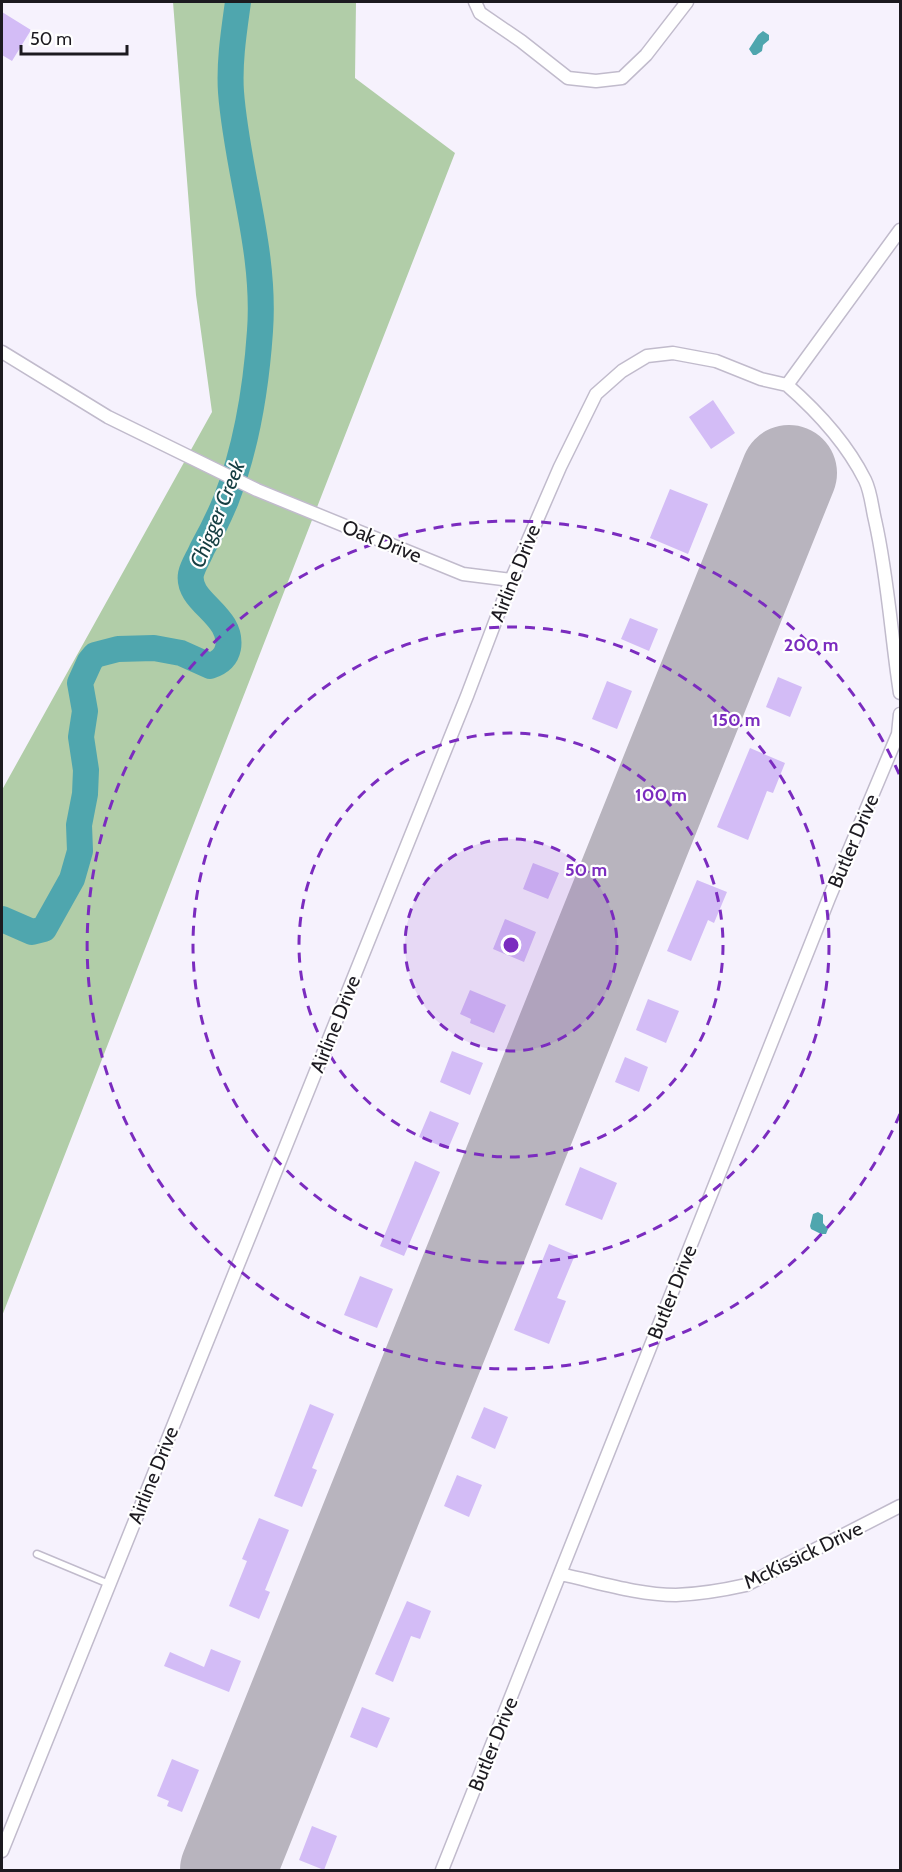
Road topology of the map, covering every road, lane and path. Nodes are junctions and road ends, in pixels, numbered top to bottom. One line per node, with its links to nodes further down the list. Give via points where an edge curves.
1 (475, 2): 2 (street, via 480,12 568,78 596,81 622,78 646,55)
2 (687, 2)
3 (900, 230): 5 (street)
4 (2, 352): 6 (street, Oak Drive, via 108,417 257,490 464,574)
5 (787, 385): 6 (street, Airline Drive, via 716,361 672,353 647,356 622,371 596,394); 7 (street, via 838,438 866,482 884,557)
6 (511, 580): 12 (street, Airline Drive)
7 (900, 693)
8 (900, 714): 11 (street, Butler Drive, via 898,734)
9 (900, 1506): 11 (street, McKissick Drive, via 746,1585 676,1595 634,1591)
10 (37, 1554): 12 (lane)
11 (560, 1574): 14 (street, Butler Drive)
12 (109, 1584): 13 (street, Airline Drive)
13 (2, 1851)
14 (442, 1870)

